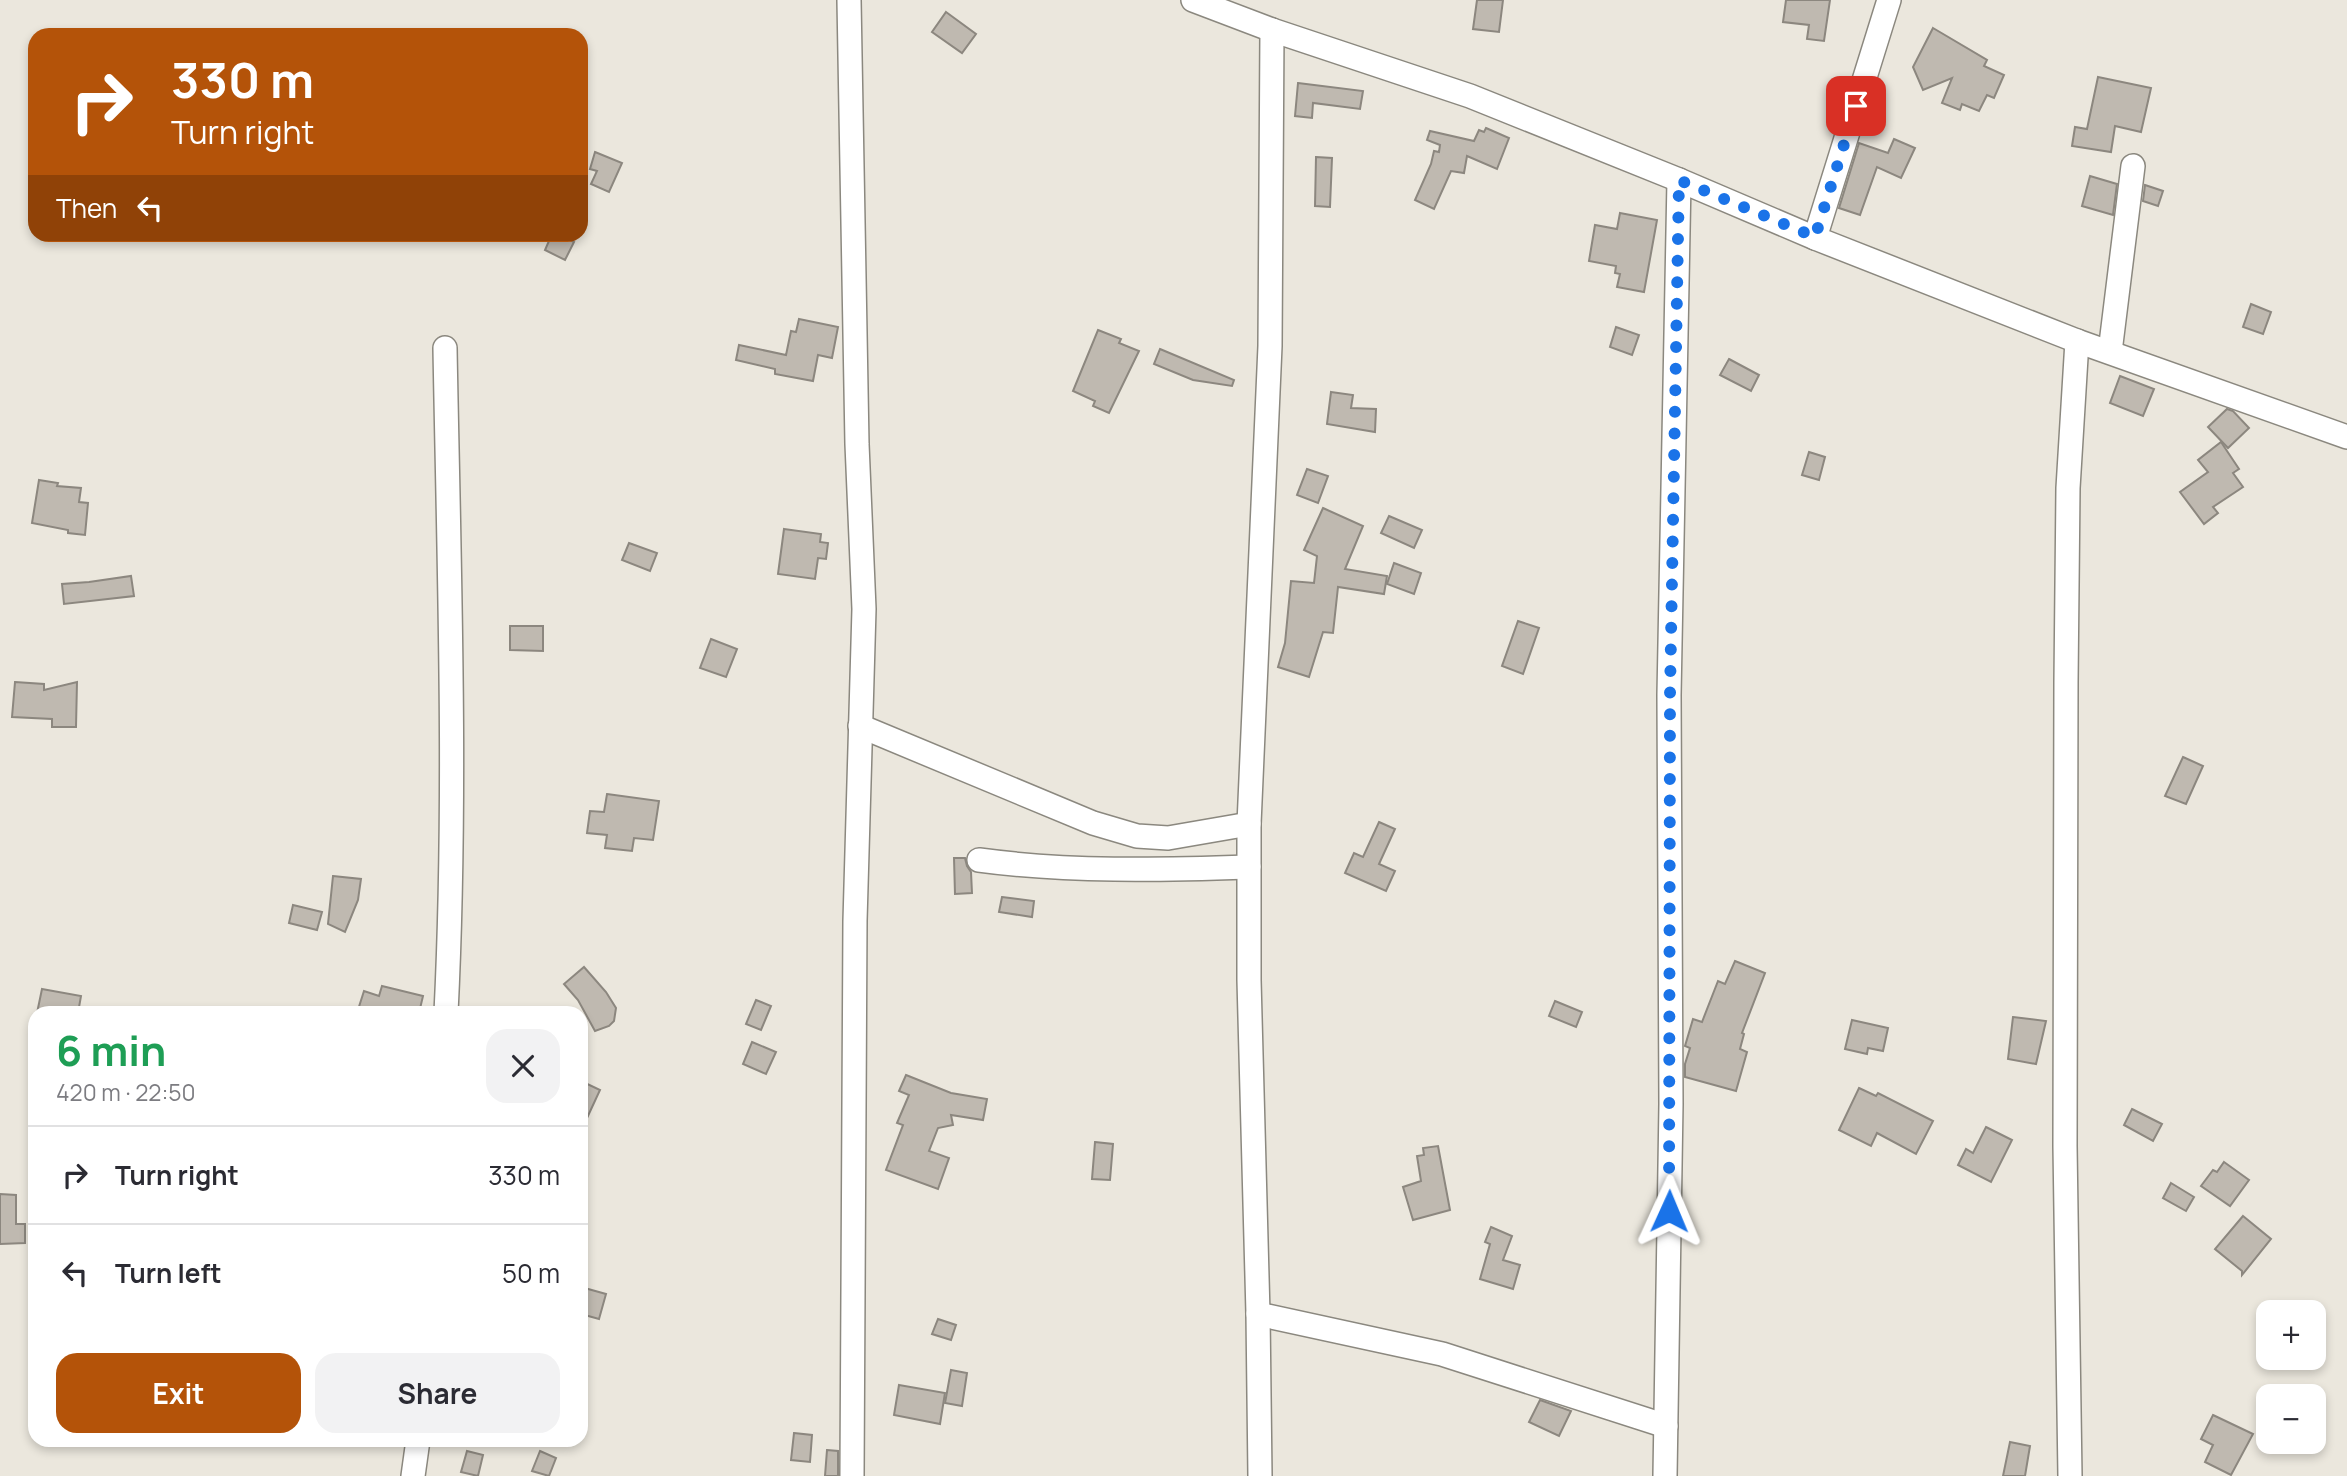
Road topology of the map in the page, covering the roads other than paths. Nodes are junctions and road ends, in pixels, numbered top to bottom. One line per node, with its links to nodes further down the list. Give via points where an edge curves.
1 (849, 0): 12 (street, via 864,609)
2 (1193, 0): 4 (street)
3 (1889, 0): 7 (street)
4 (1272, 30): 6 (street, via 1470,96); 13 (street, via 1270,346)
5 (2133, 166): 10 (street)
6 (1679, 180): 7 (street); 18 (street, via 1670,695)
7 (1815, 237): 8 (street)
8 (2077, 341): 10 (street); 24 (street, via 2068,488 2066,682)
9 (445, 348): 16 (street, via 452,904)
10 (2110, 352): 11 (street)
11 (2347, 437)
12 (860, 726): 13 (street, via 1093,823 1137,836 1168,838); 21 (street)
13 (1249, 824): 15 (street)
14 (979, 860): 15 (street, via 1023,866)
15 (1249, 867): 17 (street)
16 (446, 1006)
17 (1258, 1314): 18 (street, via 1442,1354); 22 (street)
18 (1666, 1426): 23 (street)
19 (417, 1447): 20 (street)
20 (413, 1476)
21 (852, 1476)
22 (1260, 1476)
23 (1665, 1476)
24 (2070, 1476)

